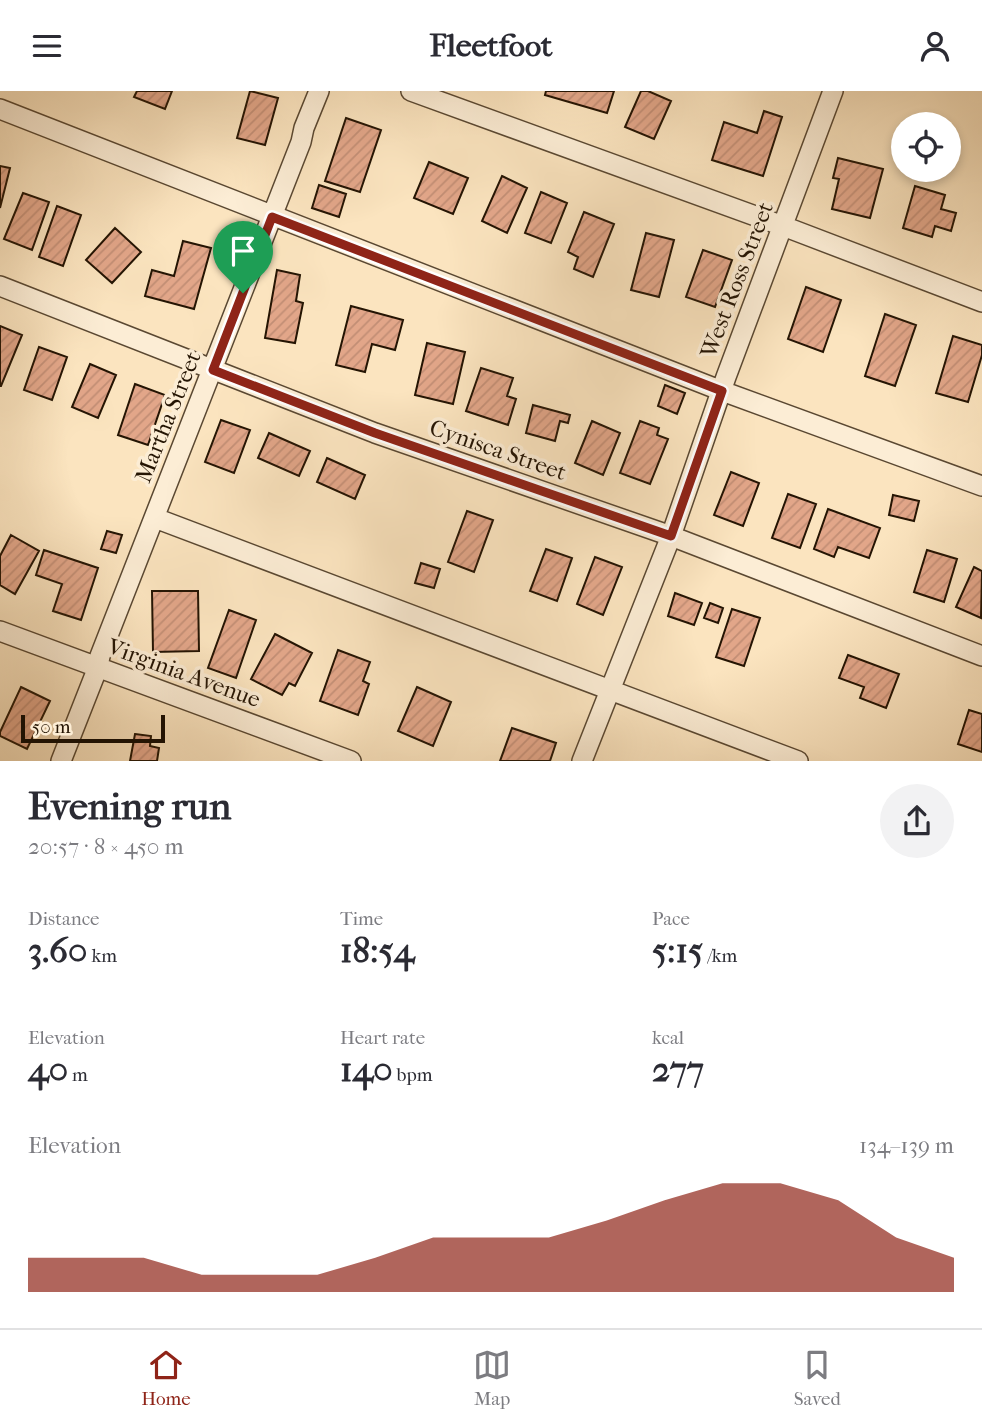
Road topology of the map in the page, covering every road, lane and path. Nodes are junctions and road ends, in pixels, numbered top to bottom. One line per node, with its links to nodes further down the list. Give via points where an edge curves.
1 (319, 91): 5 (street, Martha Street)
2 (411, 91): 6 (street)
3 (833, 91): 6 (street, West Ross Street)
4 (0, 109): 5 (street)
5 (272, 217): 9 (street, Martha Street); 10 (street)
6 (783, 226): 8 (street); 10 (street, West Ross Street)
7 (0, 286): 9 (street, Cynisca Street)
8 (982, 302)
9 (213, 370): 12 (street, Martha Street); 13 (street, Cynisca Street, via 375,433)
10 (722, 391): 11 (street); 13 (street, West Ross Street)
11 (982, 486)
12 (155, 518): 16 (street, Martha Street); 17 (street)
13 (671, 536): 15 (street, Cynisca Street); 17 (street, West Ross Street)
14 (0, 631): 16 (street, Virginia Avenue)
15 (982, 656)
16 (98, 667): 18 (street, Martha Street); 19 (street, Virginia Avenue)
17 (610, 689): 20 (street, West Ross Street); 21 (street)
18 (61, 761)
19 (351, 761)
20 (582, 761)
21 (798, 761)

